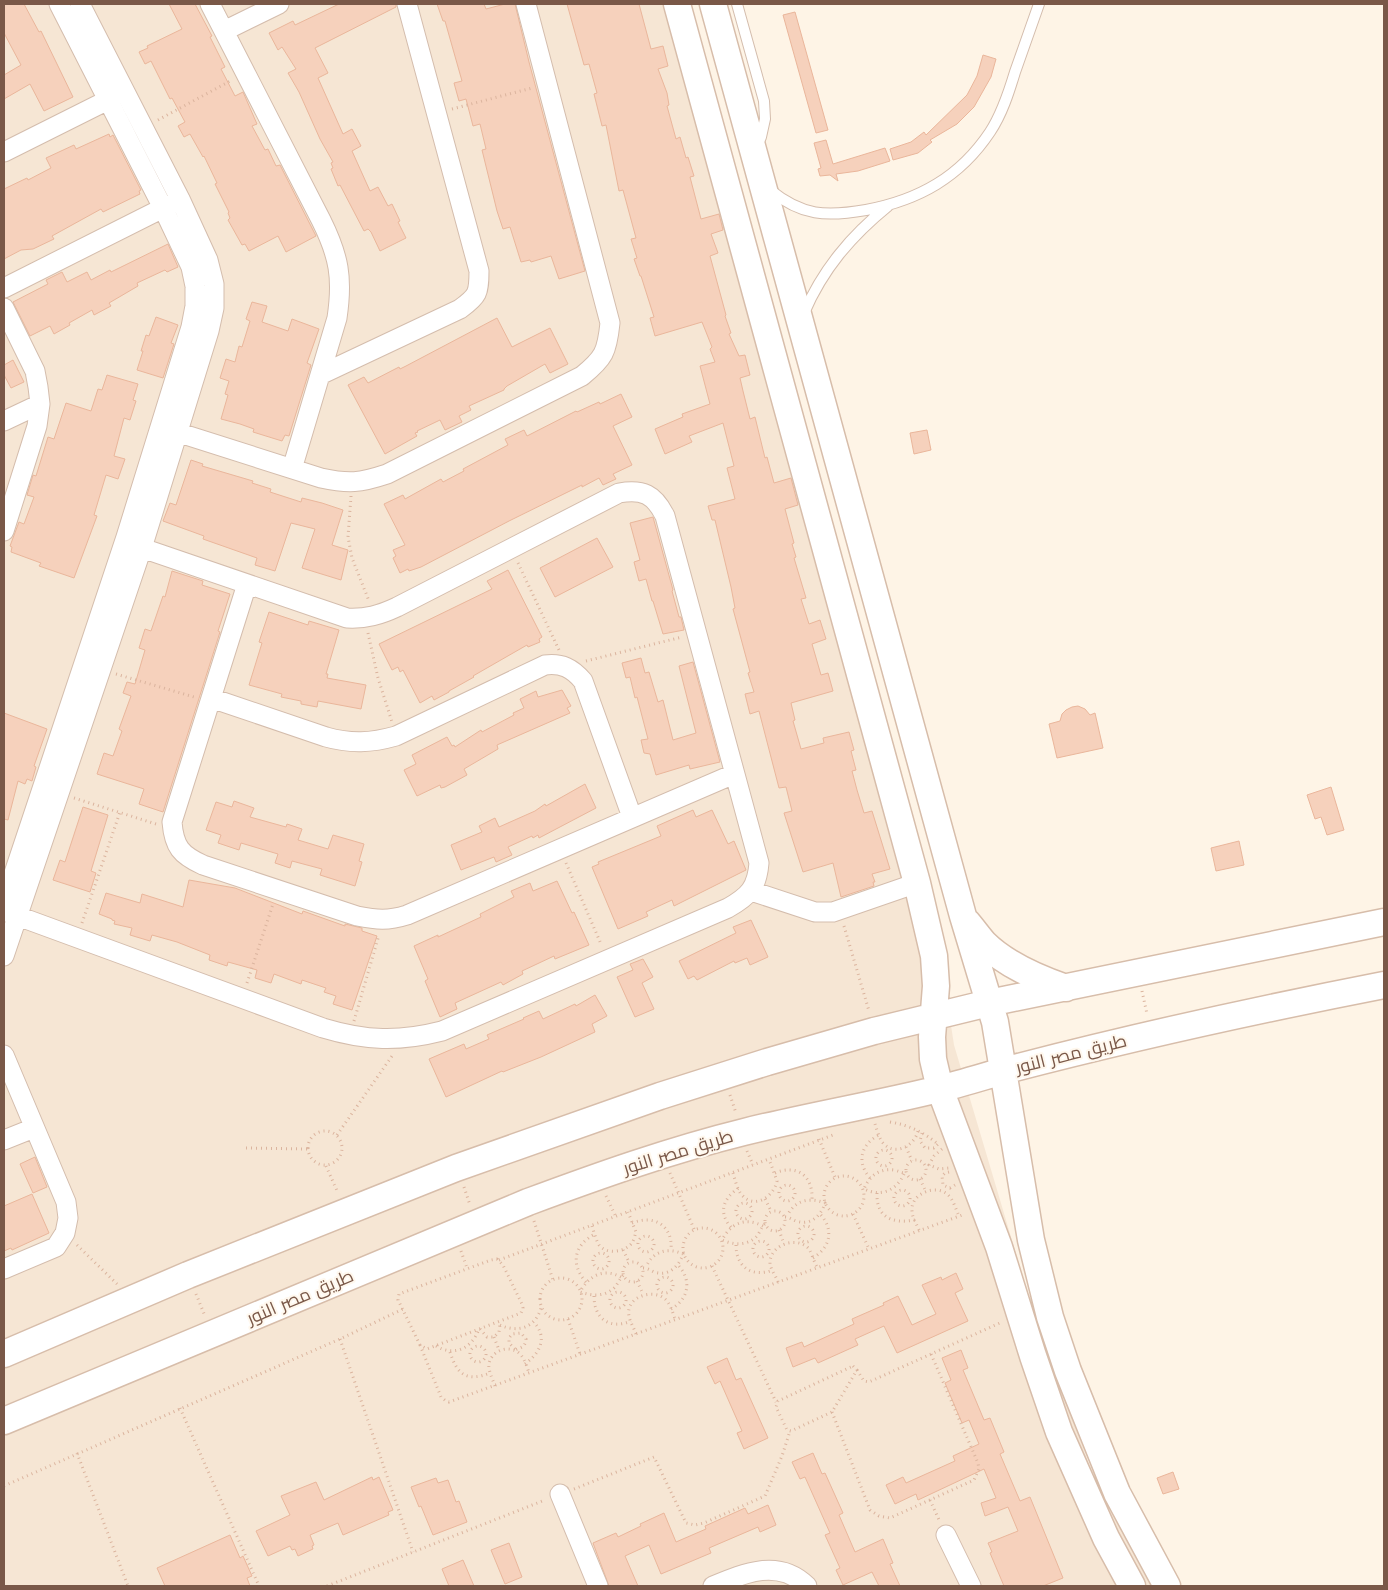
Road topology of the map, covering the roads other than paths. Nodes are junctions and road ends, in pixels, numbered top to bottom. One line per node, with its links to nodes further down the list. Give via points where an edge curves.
1 (59, 4): 12 (street)
2 (80, 4): 16 (street)
3 (210, 4): 11 (street)
4 (278, 4): 11 (street)
5 (407, 4): 22 (street, via 479,271 479,287 474,298 460,309)
6 (526, 4): 26 (street, via 610,323 608,344 598,363 582,376 387,474 366,481 343,482)
7 (677, 4): 33 (street)
8 (712, 4): 14 (street)
9 (737, 4): 14 (lane, via 764,101 765,120)
10 (1039, 4): 17 (lane, via 1005,102 991,131 972,156 948,178 920,195)
11 (224, 31): 22 (street, via 332,243 339,267 341,293 337,318)
12 (108, 100): 13 (street); 18 (street)
13 (4, 151)
14 (753, 153): 15 (street)
15 (761, 183): 17 (lane, via 783,201 808,212 835,214); 21 (street)
16 (180, 200): 18 (street); 25 (street, via 208,260 214,284 214,308 209,331)
17 (889, 206): 21 (lane, via 866,224 827,269)
18 (163, 208): 19 (street); 25 (street, via 191,267 195,286 195,306)
19 (4, 288)
20 (4, 308): 23 (street, via 35,371)
21 (800, 322): 37 (street)
22 (320, 375): 26 (street)
23 (40, 404): 24 (street); 27 (street, via 37,426)
24 (4, 421)
25 (169, 430): 26 (street); 28 (street); 35 (street, via 126,537)
26 (292, 469)
27 (4, 531)
28 (142, 548): 29 (street); 36 (street, via 59,793)
29 (247, 584): 30 (street); 31 (street, via 347,618 370,617 398,608 619,492 633,490 647,494 658,503 665,516)
30 (210, 700): 32 (street, via 343,742 361,743 396,736 545,665 566,666 583,681); 32 (street, via 172,822 173,836 179,849 189,859 203,865 357,916 391,920 407,915)
31 (734, 774): 32 (street); 34 (street, via 759,863 758,878)
32 (632, 817)
33 (917, 883): 34 (street, via 833,912 815,912); 43 (street, via 934,956)
34 (752, 891): 36 (street, via 728,908 442,1030 404,1038 370,1039 324,1028)
35 (4, 903)
36 (11, 914): 39 (street)
37 (963, 916): 41 (street, via 985,944 1006,960 1045,981); 42 (street)
38 (1384, 922): 41 (street)
39 (4, 956)
40 (1384, 985): 45 (street, طريق مصر النور, via 1296,1002)
41 (1066, 988): 42 (street)
42 (988, 1003): 43 (street); 45 (street, via 1000,1042)
43 (934, 1015): 46 (street, via 933,1059); 50 (street, via 725,1075 456,1168 132,1298)
44 (4, 1055): 47 (street)
45 (1003, 1071): 46 (street, طريق مصر النور); 59 (street, via 1032,1240 1050,1317 1117,1493)
46 (940, 1089): 51 (street, طريق مصر النور, via 744,1142 660,1157 576,1184); 58 (street, via 1000,1247 1059,1432 1106,1538)
47 (34, 1128): 48 (street); 49 (street, via 66,1202 68,1218 65,1233 56,1247)
48 (4, 1140)
49 (4, 1269)
50 (4, 1354)
51 (4, 1422)
52 (560, 1494): 54 (street)
53 (946, 1534): 57 (street)
54 (598, 1586)
55 (713, 1586): 56 (street, via 763,1569 785,1573)
56 (806, 1586)
57 (971, 1586)
58 (1132, 1586)
59 (1167, 1586)

